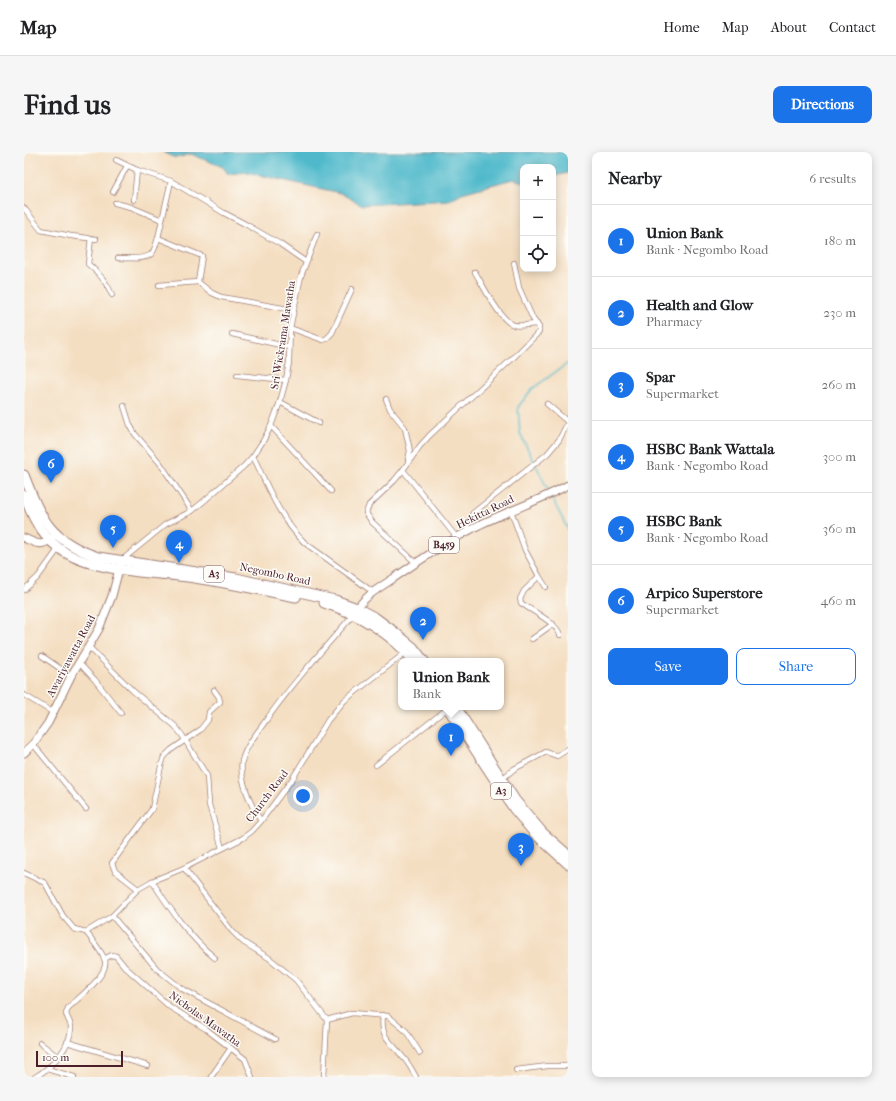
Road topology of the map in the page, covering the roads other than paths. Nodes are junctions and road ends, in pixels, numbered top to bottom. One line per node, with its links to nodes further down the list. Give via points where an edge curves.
1 (116, 160): 2 (street)
2 (127, 166): 3 (street); 5 (street)
3 (137, 170): 4 (street); 6 (street)
4 (171, 181): 9 (street); 13 (street)
5 (113, 192)
6 (134, 200)
7 (115, 203): 9 (street)
8 (24, 208): 19 (street, via 41,230 94,238 88,264 109,286)
9 (162, 220): 11 (street)
10 (317, 234): 13 (street, Sri Wickrama Mawatha)
11 (158, 238): 12 (street, via 150,255); 16 (street, via 202,256)
12 (118, 258)
13 (306, 262): 20 (street, Sri Wickrama Mawatha)
14 (514, 263): 21 (street, via 519,288)
15 (475, 272): 21 (street, via 497,308 512,325)
16 (198, 282): 17 (street); 20 (street, via 221,297)
17 (159, 285)
18 (352, 289): 22 (street, via 332,333 326,339)
19 (112, 295)
20 (294, 310): 22 (street, Sri Wickrama Mawatha)
21 (537, 324): 35 (street, via 539,332 528,344 430,435)
22 (290, 328): 24 (street, Sri Wickrama Mawatha)
23 (232, 334): 24 (street)
24 (289, 347): 26 (street, Sri Wickrama Mawatha)
25 (237, 375): 26 (street)
26 (286, 380): 28 (street, Sri Wickrama Mawatha)
27 (386, 399): 35 (street, via 390,409 405,428 410,451)
28 (280, 402): 32 (street); 33 (street, Sri Wickrama Mawatha)
29 (547, 404): 31 (street)
30 (124, 406): 41 (street, via 135,434 160,463)
31 (568, 422): 43 (street, via 554,448 473,513 467,524)
32 (319, 423)
33 (272, 426): 34 (street, Sri Wickrama Mawatha); 39 (street)
34 (253, 456): 41 (street, Sri Wickrama Mawatha); 53 (street, via 278,509 295,533)
35 (408, 463): 36 (street)
36 (404, 470): 46 (street); 48 (street, via 371,502 366,513 372,522)
37 (24, 475): 45 (highway, Negombo Road / A3)
38 (568, 485): 42 (main road, Hekitta Road / B459)
39 (331, 491)
40 (24, 495): 45 (highway, Negombo Road / A3, via 41,531)
41 (192, 511): 49 (street, Sri Wickrama Mawatha, via 166,524)
42 (511, 511): 43 (main road, Hekitta Road / B459); 50 (street)
43 (468, 532): 46 (main road, Hekitta Road / B459)
44 (24, 538): 45 (main road, via 41,544)
45 (52, 538): 47 (highway, Negombo Road / A3); 49 (highway, Negombo Road / A3)
46 (457, 538): 48 (main road, Hekitta Road / B459)
47 (59, 548): 49 (highway, Negombo Road / A3, via 85,562); 52 (street, via 38,577)
48 (415, 562): 53 (main road, Hekitta Road / B459)
49 (120, 565): 54 (highway, Negombo Road / A3, via 320,602); 58 (main road, Awariyawatta Road, via 108,608)
50 (539, 576): 51 (street); 55 (street, via 524,591 521,603)
51 (546, 586)
52 (24, 590)
53 (373, 592): 54 (main road, Hekitta Road / B459)
54 (355, 612): 59 (highway, Negombo Road / A3); 81 (street, via 253,738 242,760 242,775 253,808)
55 (553, 624): 56 (street); 57 (street)
56 (560, 635)
57 (532, 639)
58 (89, 647): 65 (main road, Awariyawatta Road); 74 (street, via 133,691 174,726)
59 (409, 650): 61 (street, Church Road); 62 (highway, Negombo Road / A3); 63 (highway, Negombo Road / A3)
60 (42, 656): 66 (street)
61 (399, 658)
62 (413, 658)
63 (420, 658)
64 (398, 659): 81 (street, Church Road, via 338,708 293,778)
65 (79, 663): 66 (main road, Awariyawatta Road); 73 (street)
66 (71, 676): 72 (main road, Awariyawatta Road)
67 (214, 690): 74 (street, via 220,702 209,712 208,720 200,730)
68 (24, 694): 72 (street)
69 (446, 710): 78 (street)
70 (452, 710): 79 (highway, A3)
71 (452, 710): 84 (highway, A3, via 514,809 535,834)
72 (54, 713): 75 (main road, Awariyawatta Road)
73 (121, 713)
74 (185, 741): 82 (street, via 207,776 209,805); 88 (street, via 164,757 152,809 112,863 115,871)
75 (34, 744): 77 (main road, Awariyawatta Road); 80 (street)
76 (568, 749): 79 (street, via 557,756 546,752 514,769)
77 (24, 753)
78 (376, 765)
79 (501, 780): 83 (highway, A3, via 525,813)
80 (86, 809)
81 (261, 821): 82 (street, Church Road, via 243,838)
82 (222, 848): 85 (street, Church Road)
83 (568, 855)
84 (568, 864)
85 (184, 868): 87 (street, Church Road); 94 (street, via 232,931 243,942 275,962 296,980)
86 (24, 873): 90 (street, via 45,883 70,925 74,929)
87 (152, 881): 88 (street, Church Road); 91 (street, via 200,946)
88 (138, 889): 89 (street, Church Road)
89 (112, 916): 90 (street, Church Road); 95 (street, via 157,969 181,988)
90 (86, 932): 92 (street)
91 (215, 958)
92 (104, 959): 96 (street, via 106,966 100,978 68,1008 66,1014 71,1026); 98 (street, Nicholas Mawatha, via 116,956 170,1006)
93 (383, 1015): 94 (street, via 352,1013); 99 (street, via 388,1016 406,1031); 110 (street, via 385,1037 404,1057)
94 (328, 1020): 109 (street)
95 (275, 1039)
96 (67, 1042): 100 (street); 101 (street)
97 (40, 1043): 100 (street)
98 (232, 1048): 105 (street, Nicholas Mawatha, via 245,1059); 108 (street)
99 (420, 1053)
100 (58, 1057): 103 (street)
101 (148, 1066)
102 (568, 1066): 104 (street)
103 (48, 1068): 106 (street); 107 (street)
104 (516, 1070)
105 (250, 1076)
106 (35, 1077)
107 (74, 1077)
108 (211, 1077)
109 (324, 1077)
110 (416, 1077)

